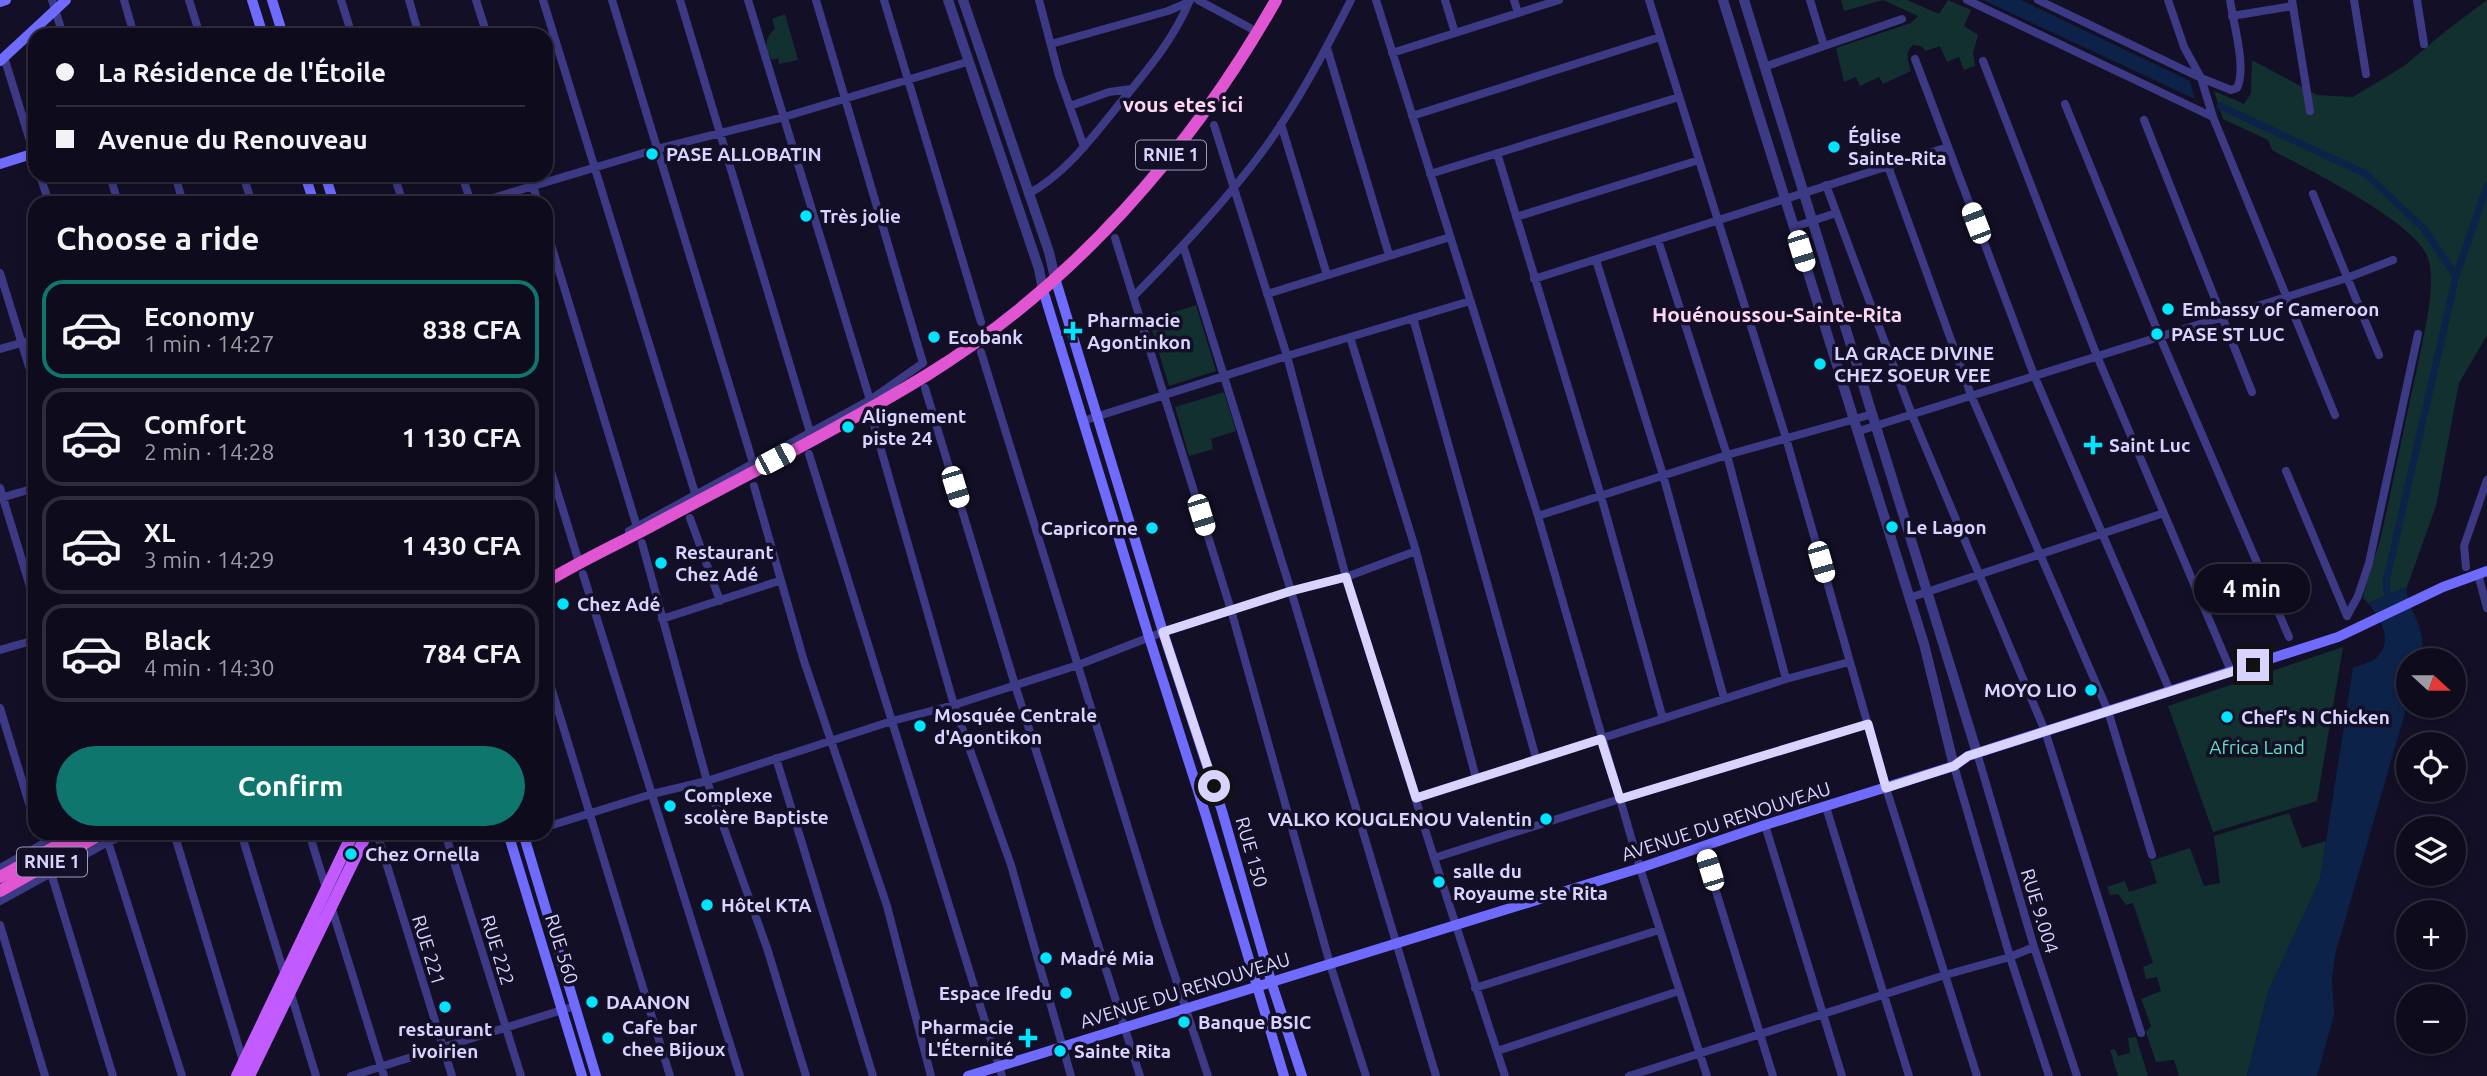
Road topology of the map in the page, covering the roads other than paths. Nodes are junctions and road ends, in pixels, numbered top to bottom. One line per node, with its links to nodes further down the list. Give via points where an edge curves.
1 (6, 0): 37 (main road)
2 (52, 0): 39 (street)
3 (66, 0): 39 (main road)
4 (124, 0): 45 (street)
5 (190, 0): 46 (street)
6 (252, 0): 47 (main road)
7 (272, 0): 48 (main road)
8 (341, 0): 49 (street)
9 (409, 0): 50 (street)
10 (476, 0): 51 (street)
11 (543, 0): 52 (street)
12 (612, 0): 87 (street)
13 (680, 0): 83 (street)
14 (748, 0): 78 (street)
15 (816, 0): 73 (street)
16 (884, 0): 70 (street)
17 (948, 0): 66 (street)
18 (963, 0): 101 (street)
19 (1039, 0): 58 (street)
20 (1276, 0): 122 (highway, RNIE 1, via 1216,95 1164,165)
21 (1351, 0): 61 (street)
22 (1376, 0): 62 (street)
23 (1445, 0): 55 (street)
24 (1514, 0): 40 (street)
25 (1559, 0): 40 (street)
26 (1649, 0): 57 (street)
27 (1723, 0): 106 (street)
28 (1744, 0): 67 (street)
29 (1811, 0): 60 (street)
30 (1967, 0): 79 (street)
31 (2038, 0): 69 (street)
32 (2168, 0): 69 (street)
33 (2230, 0): 41 (street)
34 (2354, 0): 68 (street)
35 (2417, 0): 59 (street)
36 (1192, 1): 53 (street); 58 (street); 71 (street)
37 (0, 2)
38 (2293, 3): 41 (street); 76 (street)
39 (55, 12): 43 (main road); 44 (street)
40 (1518, 13): 55 (street)
41 (2232, 16): 69 (street, via 2241,69 2237,88)
42 (1902, 19): 60 (street)
43 (37, 28)
44 (61, 28)
45 (132, 28)
46 (198, 28)
47 (261, 28)
48 (281, 28)
49 (350, 28)
50 (417, 28)
51 (485, 28)
52 (552, 28)
53 (1250, 28)
54 (553, 33): 93 (street)
55 (1455, 33): 62 (street)
56 (28, 36): 63 (main road)
57 (1660, 37): 72 (street); 77 (street)
58 (1051, 44): 75 (street)
59 (2424, 44)
60 (1824, 46): 67 (street)
61 (1326, 48): 81 (street); 117 (street)
62 (1392, 53): 77 (street)
63 (2, 59): 84 (street)
64 (1915, 59): 86 (street)
65 (1983, 61): 142 (street)
66 (967, 62): 70 (street); 125 (street)
67 (1764, 67): 102 (street)
68 (2366, 74)
69 (2200, 78): 79 (street)
70 (908, 80): 73 (street); 132 (street)
71 (1131, 89): 75 (street); 85 (street)
72 (1679, 97): 88 (street); 90 (street)
73 (845, 99): 78 (street); 150 (street, via 923,363)
74 (2065, 104): 135 (street)
75 (1070, 106): 85 (street)
76 (2310, 111)
77 (1412, 116): 94 (street)
78 (784, 117): 83 (street); 150 (street)
79 (2213, 117): 128 (street)
80 (2144, 120): 131 (street)
81 (1281, 124): 100 (street); 121 (street)
82 (1214, 125): 100 (street)
83 (720, 132): 87 (street); 158 (street)
84 (28, 135)
85 (1084, 147): 101 (street)
86 (1948, 147): 92 (street); 144 (street)
87 (657, 149): 93 (street); 162 (street)
88 (1497, 153): 94 (street); 108 (street)
89 (28, 157): 91 (main road)
90 (1699, 160): 108 (street); 109 (street)
91 (0, 164)
92 (1888, 166): 99 (street); 149 (street)
93 (594, 168): 95 (street); 170 (street)
94 (1430, 174): 112 (street)
95 (553, 180)
96 (532, 182): 98 (street)
97 (547, 182): 98 (street)
98 (533, 186): 104 (street); 105 (street)
99 (1826, 186): 102 (street); 107 (street)
100 (1234, 187): 115 (street); 126 (street)
101 (1028, 194): 122 (street)
102 (1803, 194): 106 (street); 110 (street)
103 (2313, 194): 123 (street)
104 (500, 196)
105 (536, 196)
106 (1785, 199): 109 (street); 111 (street)
107 (1836, 213): 110 (street); 151 (street)
108 (1516, 217): 124 (street)
109 (1718, 220): 114 (street); 159 (street)
110 (1813, 221): 111 (street); 155 (street)
111 (1794, 228): 157 (street)
112 (1450, 237): 117 (street); 129 (street)
113 (1115, 238): 127 (street)
114 (1658, 240): 118 (street); 161 (street)
115 (1184, 245): 127 (street); 145 (street)
116 (553, 251): 176 (street)
117 (1389, 256): 121 (street)
118 (1596, 260): 124 (street); 164 (street)
119 (2392, 260): 123 (street)
120 (0, 272): 137 (street)
121 (1327, 275): 126 (street)
122 (1055, 278): 125 (highway, RNIE 1); 153 (main road, RUE 150)
123 (2347, 278): 128 (street); 140 (street)
124 (1534, 279): 171 (street)
125 (1043, 290): 156 (main road, RUE 150); 188 (highway, RNIE 1, via 928,374)
126 (1267, 294): 141 (street)
127 (1133, 296): 148 (street)
128 (2287, 298): 131 (street); 152 (street)
129 (1470, 302): 130 (street); 174 (street)
130 (1413, 318): 134 (street); 222 (street)
131 (2223, 318): 135 (street); 147 (street)
132 (981, 322)
133 (2418, 334): 163 (street, via 2370,563 2347,616)
134 (1350, 337): 141 (street); 179 (street)
135 (2160, 337): 142 (street); 200 (street)
136 (28, 341): 137 (street)
137 (22, 343): 138 (street); 143 (street)
138 (0, 349)
139 (981, 352): 204 (street)
140 (2379, 355)
141 (1287, 356): 145 (street); 187 (street)
142 (2097, 356): 144 (street); 173 (street)
143 (28, 363)
144 (2034, 375): 149 (street); 177 (street)
145 (1224, 376): 148 (street); 191 (street)
146 (925, 388): 207 (street)
147 (2252, 392)
148 (1164, 395): 153 (street); 196 (street)
149 (1971, 396): 151 (street); 180 (street)
150 (870, 400): 158 (street)
151 (1912, 415): 155 (street); 186 (street)
152 (2335, 415)
153 (1097, 417): 156 (street); 198 (main road, RUE 150)
154 (872, 418): 211 (street)
155 (1875, 420): 157 (street); 192 (street)
156 (1083, 421): 199 (main road, RUE 150)
157 (1857, 425): 159 (street); 193 (street)
158 (810, 432): 162 (street)
159 (1786, 438): 161 (street); 203 (street)
160 (809, 454): 215 (street)
161 (1727, 455): 164 (street); 206 (street)
162 (752, 463): 170 (street)
163 (2286, 471)
164 (1663, 475): 171 (street); 210 (street)
165 (553, 478): 181 (street)
166 (2487, 480): 182 (street, via 2464,546)
167 (754, 486): 190 (street)
168 (0, 488): 172 (street)
169 (28, 490): 172 (street)
170 (695, 493): 176 (street)
171 (1601, 496): 174 (street); 214 (street)
172 (1, 498): 189 (street)
173 (2164, 513): 177 (street); 205 (street)
174 (1538, 516): 218 (street)
175 (691, 518): 194 (street)
176 (637, 527): 181 (street)
177 (2102, 534): 180 (street); 208 (street)
178 (642, 543): 197 (street)
179 (1416, 551): 187 (street); 224 (street)
180 (2041, 553): 186 (street); 213 (street)
181 (578, 559): 183 (street)
182 (2466, 566)
183 (553, 572)
184 (2482, 573): 195 (street); 205 (main road, AVENUE DU RENOUVEAU, via 2338,637)
185 (583, 574): 227 (street)
186 (1979, 574): 192 (street); 217 (street)
187 (1346, 577): 191 (street); 228 (street)
188 (553, 578)
189 (28, 581)
190 (779, 581): 194 (street); 219 (street)
191 (1291, 591): 196 (street); 267 (street)
192 (1927, 592): 193 (street); 220 (street)
193 (1909, 598): 223 (street)
194 (720, 601): 197 (street)
195 (2487, 608)
196 (1231, 610): 198 (street); 270 (street)
197 (662, 619): 225 (street)
198 (1163, 632): 199 (street); 232 (main road, RUE 150)
199 (1149, 637): 204 (street); 234 (main road, RUE 150)
200 (2289, 637)
201 (28, 642): 202 (street)
202 (0, 650)
203 (1849, 662): 206 (street); 216 (street)
204 (1078, 665): 207 (street); 281 (street)
205 (2231, 671): 208 (main road, AVENUE DU RENOUVEAU)
206 (1786, 679): 210 (street)
207 (1015, 685): 211 (street); 284 (street)
208 (2169, 691): 213 (main road, AVENUE DU RENOUVEAU)
209 (553, 694): 233 (street)
210 (1724, 698): 214 (street)
211 (954, 705): 215 (street); 287 (street, via 1011,865)
212 (0, 708): 230 (street)
213 (2108, 711): 217 (main road, AVENUE DU RENOUVEAU); 254 (street)
214 (1663, 719): 218 (street)
215 (892, 721): 219 (street); 293 (street)
216 (1868, 724): 226 (street); 229 (street)
217 (2045, 731): 220 (main road, AVENUE DU RENOUVEAU); 285 (street)
218 (1601, 739): 222 (street); 229 (street)
219 (830, 741): 221 (street); 310 (street, via 887,906)
220 (1972, 755): 223 (main road, AVENUE DU RENOUVEAU); 268 (street, RUE 9.004)
221 (776, 758): 225 (street); 309 (street)
222 (1536, 758): 224 (street)
223 (1954, 766): 226 (main road, AVENUE DU RENOUVEAU); 269 (street)
224 (1476, 778): 228 (street)
225 (707, 781): 227 (street); 308 (street, via 767,948)
226 (1886, 788): 231 (main road, AVENUE DU RENOUVEAU); 272 (street)
227 (652, 794): 233 (street); 307 (street)
228 (1416, 798): 255 (street)
229 (1620, 799): 255 (street); 257 (street)
230 (28, 800)
231 (1826, 807): 236 (main road, AVENUE DU RENOUVEAU); 278 (street)
232 (1222, 811): 234 (main road); 273 (main road, RUE 150)
233 (589, 814): 235 (street); 306 (street)
234 (1206, 816): 274 (main road, RUE 150)
235 (553, 825)
236 (1765, 825): 253 (main road, AVENUE DU RENOUVEAU); 282 (street)
237 (41, 840): 252 (street)
238 (49, 840): 252 (street)
239 (67, 840): 259 (highway, RNIE 1)
240 (100, 840): 261 (highway, RNIE 1)
241 (101, 840): 258 (street)
242 (107, 840): 296 (street)
243 (176, 840): 291 (street)
244 (243, 840): 271 (street)
245 (311, 840): 260 (street)
246 (350, 840): 260 (main road)
247 (364, 840): 263 (main road)
248 (379, 840): 288 (street, RUE 221)
249 (447, 840): 283 (street, RUE 222)
250 (510, 840): 280 (main road, RUE 560)
251 (527, 840): 279 (main road, RUE 560)
252 (42, 844): 256 (street)
253 (1702, 846): 257 (main road, AVENUE DU RENOUVEAU); 286 (street)
254 (2152, 855)
255 (1434, 858): 264 (street)
256 (0, 868)
257 (1640, 868): 264 (main road, AVENUE DU RENOUVEAU); 266 (street)
258 (51, 873): 262 (street); 295 (street)
259 (0, 877)
260 (326, 888): 271 (main road)
261 (0, 891)
262 (0, 901)
263 (331, 906): 276 (main road); 292 (street)
264 (1455, 923): 267 (main road, AVENUE DU RENOUVEAU); 275 (street)
265 (0, 925): 294 (street)
266 (1659, 930): 275 (street); 277 (street)
267 (1395, 943): 270 (main road, AVENUE DU RENOUVEAU); 318 (street)
268 (2034, 947): 269 (street); 327 (street, RUE 9.004)
269 (2010, 957): 272 (street); 326 (street)
270 (1330, 964): 273 (main road, AVENUE DU RENOUVEAU); 317 (street)
271 (284, 973): 291 (main road)
272 (1945, 975): 278 (street); 325 (street)
273 (1271, 981): 274 (main road, AVENUE DU RENOUVEAU); 316 (main road, RUE 150)
274 (1257, 985): 281 (main road, AVENUE DU RENOUVEAU); 315 (main road, RUE 150)
275 (1475, 988): 289 (street)
276 (290, 991): 298 (main road); 299 (street)
277 (1679, 991): 289 (street); 290 (street)
278 (1884, 995): 282 (street); 324 (street)
279 (575, 1006): 280 (street); 305 (main road, RUE 560)
280 (563, 1009): 283 (street); 304 (main road, RUE 560)
281 (1186, 1009): 284 (main road, AVENUE DU RENOUVEAU); 314 (street)
282 (1824, 1014): 286 (street); 323 (street)
283 (505, 1027): 288 (street); 303 (street, RUE 222)
284 (1124, 1027): 287 (main road, AVENUE DU RENOUVEAU); 313 (street)
285 (2141, 1033)
286 (1760, 1034): 290 (street); 322 (street)
287 (1062, 1046): 293 (main road, AVENUE DU RENOUVEAU); 312 (street)
288 (443, 1047): 292 (street); 302 (street, RUE 221)
289 (1497, 1051): 319 (street)
290 (1700, 1053): 320 (street); 321 (street)
291 (244, 1063): 297 (main road)
292 (382, 1066): 300 (street); 301 (street)
293 (1000, 1071): 311 (main road, AVENUE DU RENOUVEAU)
294 (45, 1076)
295 (113, 1076)
296 (182, 1076)
297 (237, 1076)
298 (249, 1076)
299 (316, 1076)
300 (351, 1076)
301 (384, 1076)
302 (452, 1076)
303 (521, 1076)
304 (582, 1076)
305 (596, 1076)
306 (670, 1076)
307 (740, 1076)
308 (806, 1076)
309 (873, 1076)
310 (931, 1076)
311 (968, 1076)
312 (1071, 1076)
313 (1140, 1076)
314 (1208, 1076)
315 (1283, 1076)
316 (1302, 1076)
317 (1366, 1076)
318 (1436, 1076)
319 (1505, 1076)
320 (1629, 1076)
321 (1707, 1076)
322 (1773, 1076)
323 (1842, 1076)
324 (1909, 1076)
325 (1977, 1076)
326 (2049, 1076)
327 (2077, 1076)

